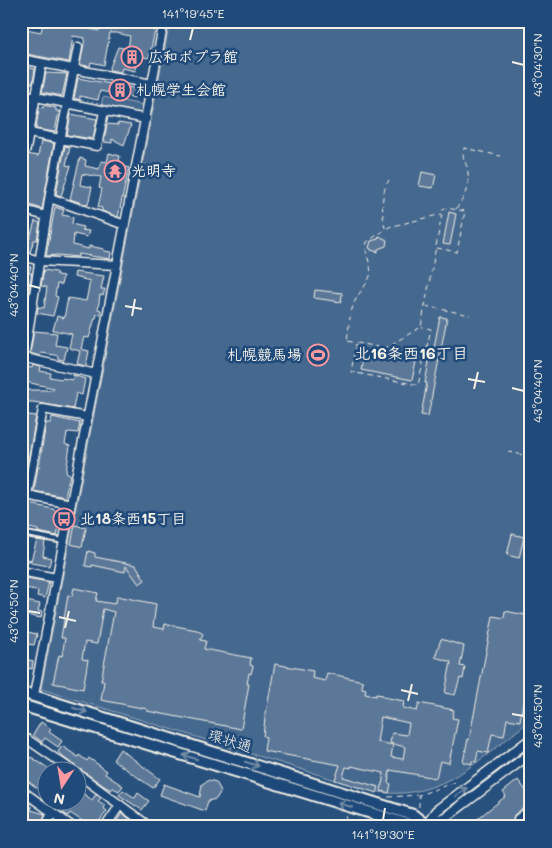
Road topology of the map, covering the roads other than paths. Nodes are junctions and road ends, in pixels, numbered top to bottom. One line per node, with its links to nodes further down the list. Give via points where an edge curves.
1 (164, 21): 6 (street)
2 (78, 47): 5 (street)
3 (21, 59): 4 (street)
4 (42, 63): 5 (street); 8 (street)
5 (74, 69): 6 (street); 9 (street)
6 (152, 84): 11 (street)
7 (21, 94): 8 (street)
8 (35, 97): 9 (street); 12 (street)
9 (67, 103): 10 (street); 13 (street)
10 (104, 111): 11 (street); 13 (street, via 97,146)
11 (146, 119): 18 (street)
12 (29, 133): 13 (street); 14 (street)
13 (60, 139): 15 (street)
14 (26, 149)
15 (50, 198): 17 (street); 18 (street)
16 (21, 208): 17 (street)
17 (46, 216): 20 (street)
18 (125, 225): 21 (street)
19 (21, 256): 20 (street)
20 (39, 261): 21 (street); 23 (street)
21 (117, 265): 25 (street)
22 (21, 307): 23 (street)
23 (32, 309): 24 (street)
24 (23, 357): 25 (street)
25 (96, 374): 26 (street)
26 (87, 417): 27 (street, via 43,409); 28 (street)
27 (24, 495): 28 (street)
28 (71, 504): 30 (street)
29 (21, 533): 30 (lane)
30 (64, 541): 32 (street)
31 (21, 571): 32 (street)
32 (56, 578): 34 (street)
33 (21, 692): 34 (main road, 環状通)
34 (34, 695): 45 (main road, 環状通, one-way to 45, via 416,811)
35 (21, 705): 45 (main road, 環状通, one-way to 35, via 407,824)
36 (21, 735): 39 (street)
37 (531, 739): 45 (street, one-way to 37, via 436,811)
38 (531, 753): 45 (street, via 446,817)
39 (57, 760)
40 (88, 781): 42 (street)
41 (21, 790): 44 (street)
42 (120, 805): 48 (street); 49 (street)
43 (531, 809): 50 (street, via 518,819)
44 (51, 812): 46 (street); 47 (street)
45 (426, 826)
46 (47, 827)
47 (73, 827)
48 (105, 827)
49 (150, 827)
50 (520, 827)

